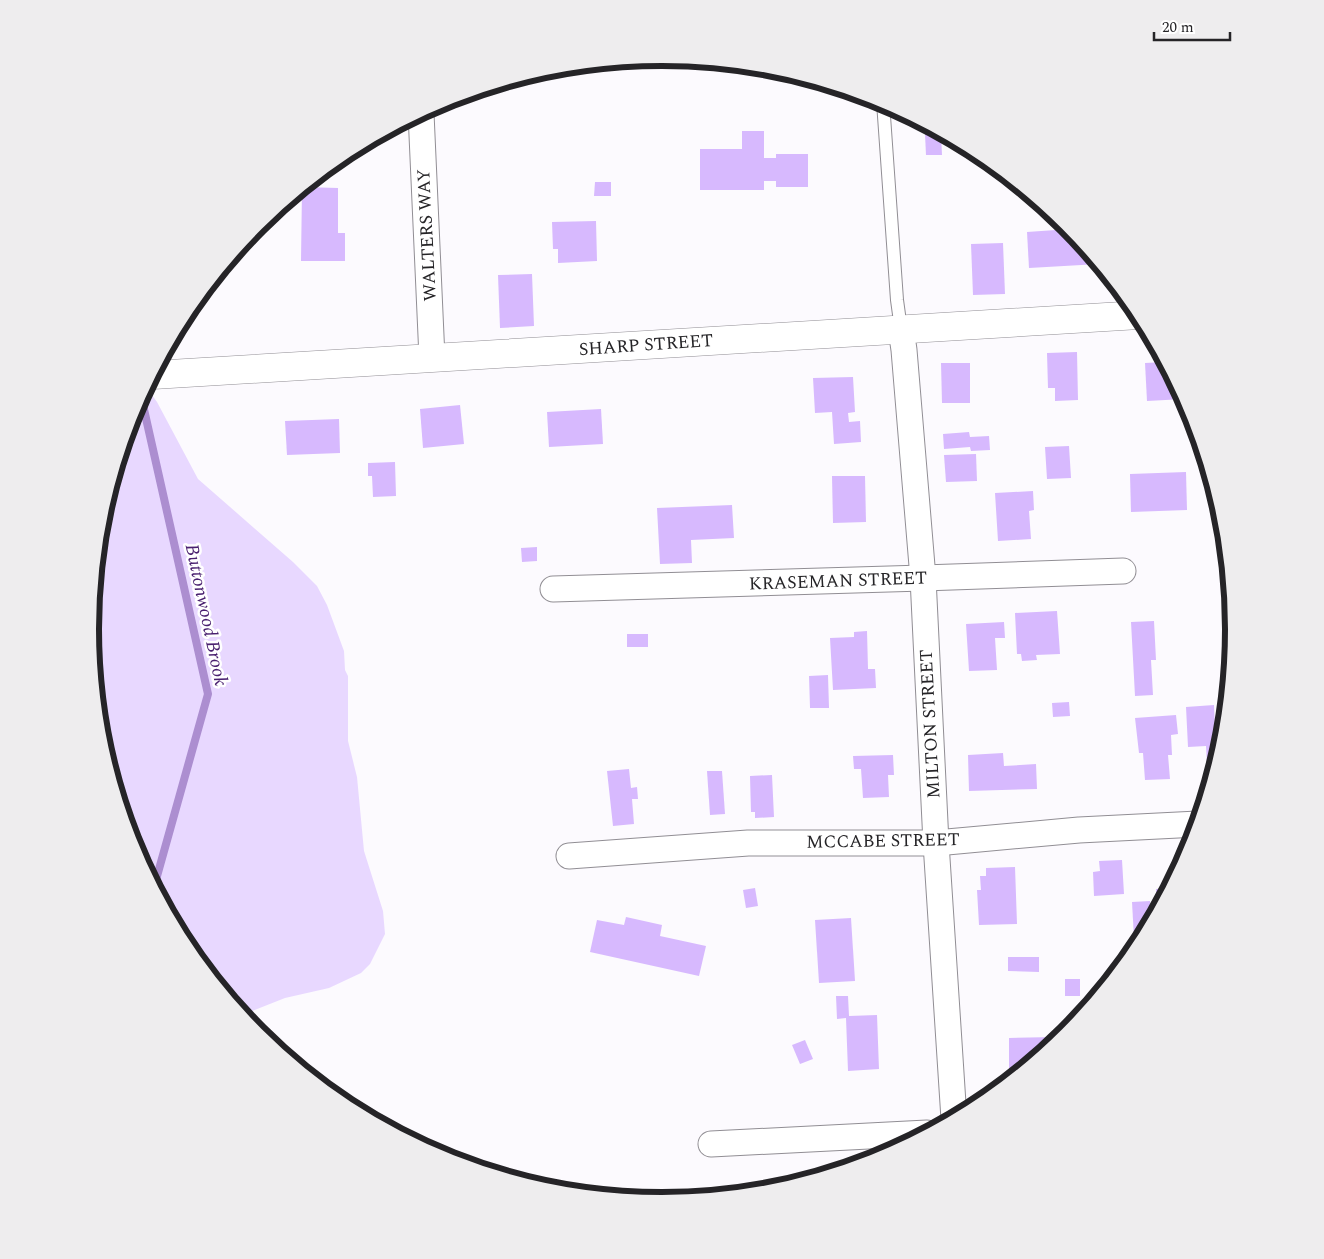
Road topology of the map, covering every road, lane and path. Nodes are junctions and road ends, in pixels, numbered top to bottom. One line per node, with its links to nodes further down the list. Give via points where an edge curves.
1 (883, 111): 4 (lane)
2 (421, 120): 5 (street, WALTERS WAY)
3 (1129, 316): 4 (street, SHARP STREET)
4 (900, 329): 5 (street, SHARP STREET); 8 (street, MILTON STREET)
5 (432, 358): 6 (street, SHARP STREET)
6 (160, 375)
7 (1122, 571): 8 (street, KRASEMAN STREET)
8 (923, 578): 9 (street, KRASEMAN STREET); 11 (street, MILTON STREET)
9 (553, 589)
10 (1190, 824): 11 (street, MCCABE STREET, via 1079,830)
11 (936, 843): 12 (street, MCCABE STREET, via 748,843); 13 (street, MILTON STREET)
12 (569, 856)
13 (953, 1111)
14 (913, 1134): 15 (street)
15 (711, 1144)

